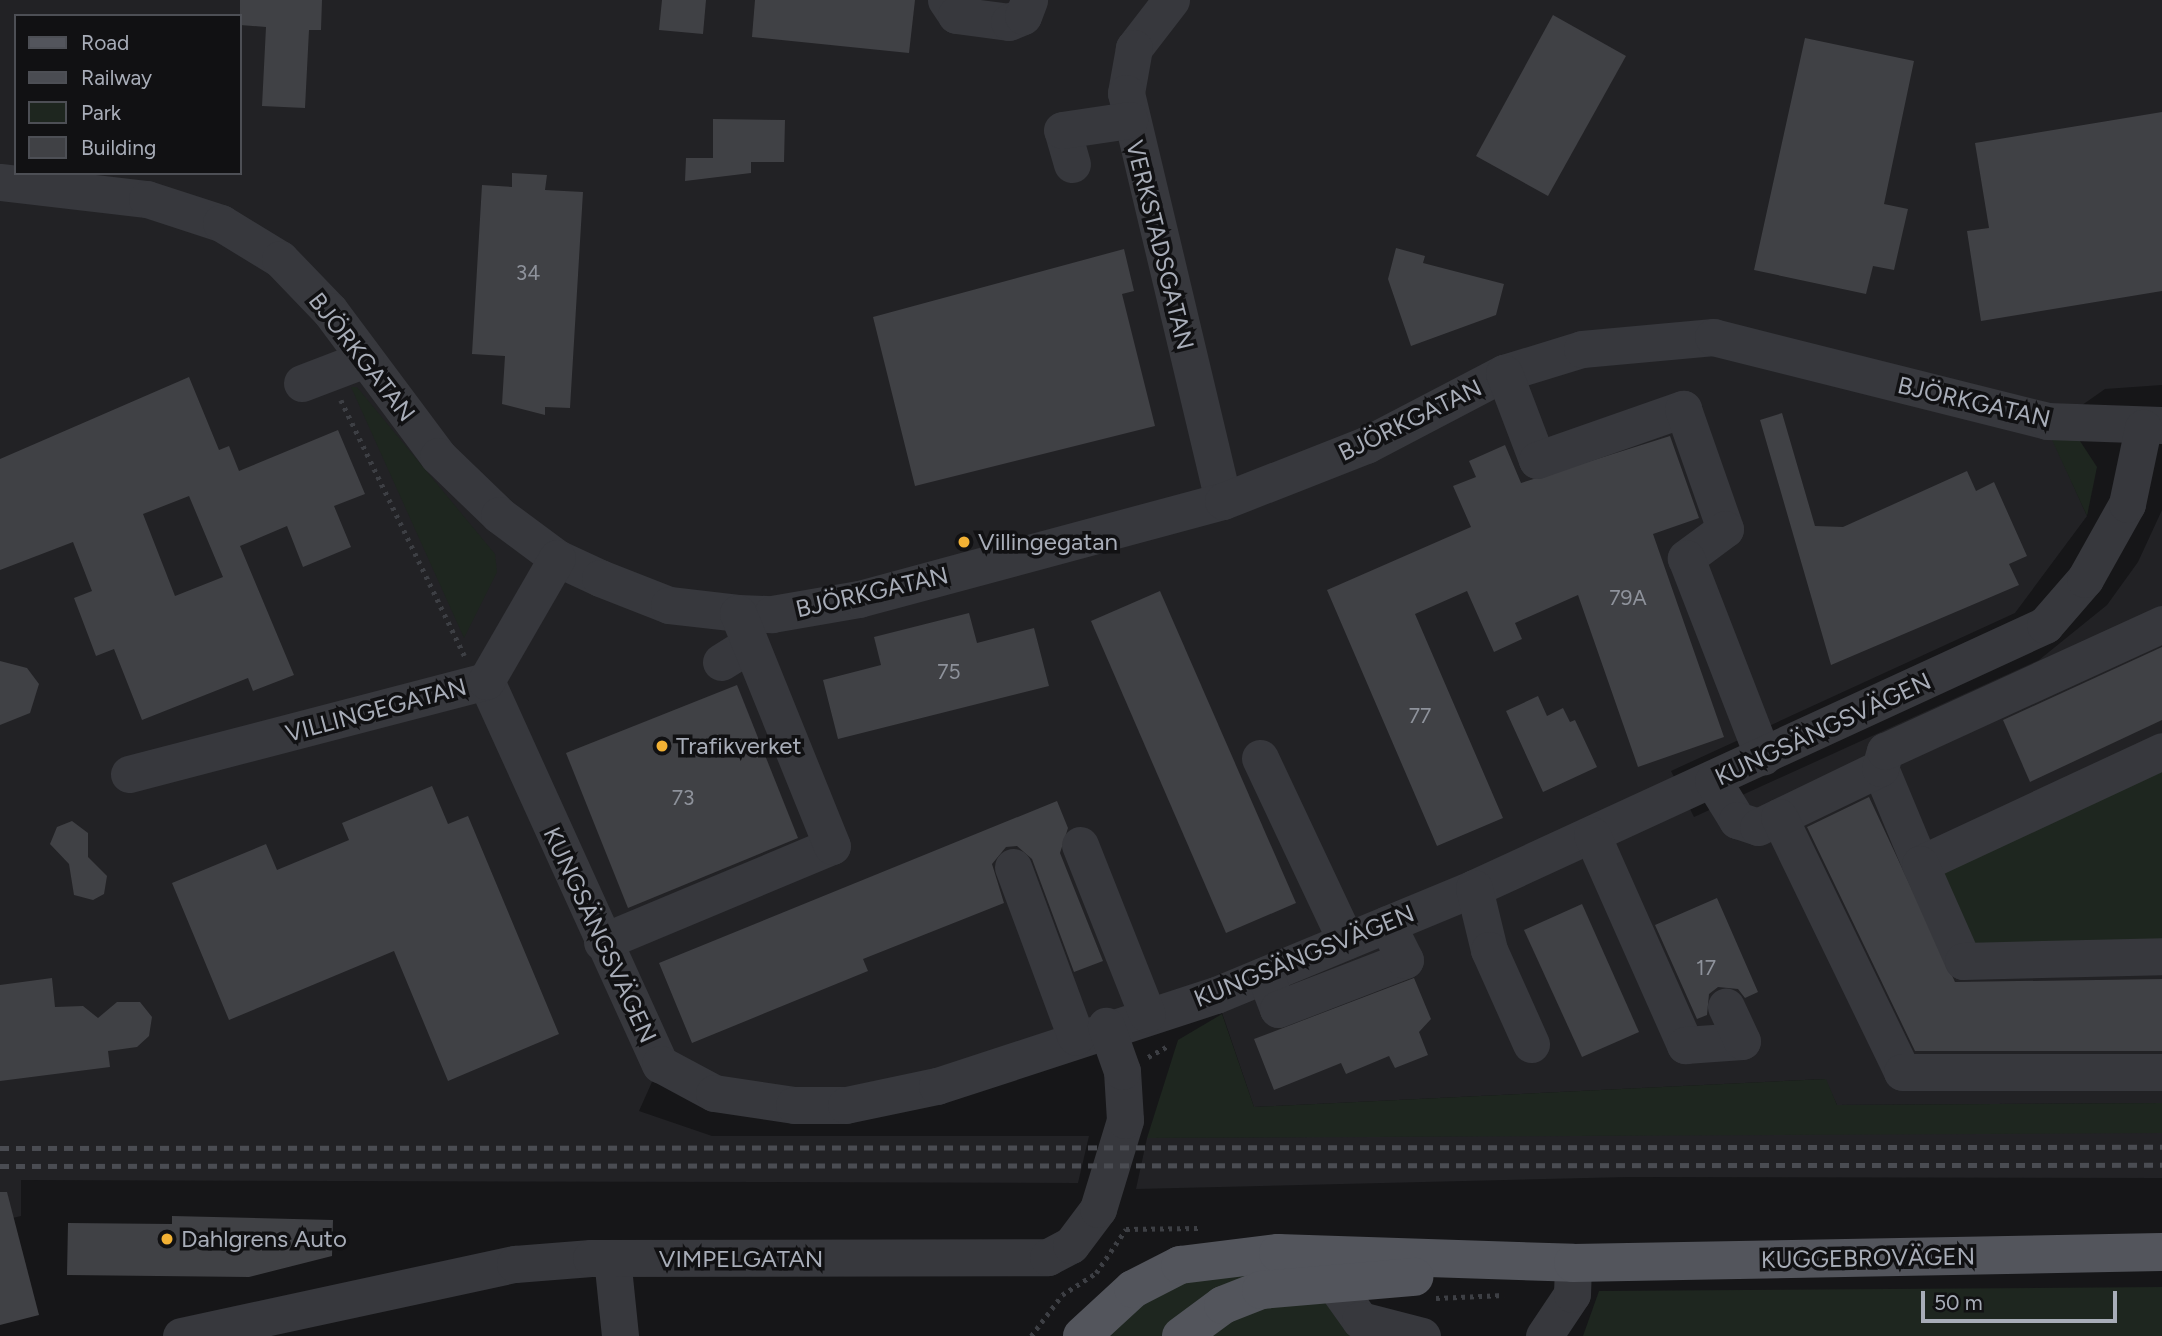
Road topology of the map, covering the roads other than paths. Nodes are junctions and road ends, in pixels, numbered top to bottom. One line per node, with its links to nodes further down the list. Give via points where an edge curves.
1 (946, 0): 2 (street, via 956,15 1009,22 1023,16)
2 (1029, 0)
3 (1171, 0): 4 (street, VERKSTADSGATAN, via 1134,48)
4 (1129, 120): 5 (street, via 1062,130); 11 (street, VERKSTADSGATAN)
5 (1072, 164)
6 (0, 182): 7 (street, BJÖRKGATAN, via 147,200 221,223 281,259)
7 (365, 359): 9 (street); 12 (street, BJÖRKGATAN, via 438,456)
8 (1504, 373): 10 (street, BJÖRKGATAN, via 1582,349 1713,337 1941,398 2048,421); 11 (street, BJÖRKGATAN, via 1366,445); 17 (street, via 1537,460 1683,409 1725,529 1686,558)
9 (316, 378)
10 (2152, 427): 17 (street, KUNGSÄNGSVÄGEN, via 2127,505 2085,579 2045,625)
11 (1223, 501): 14 (street, BJÖRKGATAN, via 859,599 772,614)
12 (556, 558): 14 (street, BJÖRKGATAN, via 669,604); 15 (street, VILLINGEGATAN)
13 (2162, 624): 19 (street, via 1885,751)
14 (736, 640): 30 (street, via 832,846)
15 (486, 681): 20 (street, VILLINGEGATAN); 30 (street, KUNGSÄNGSVÄGEN)
16 (2162, 751): 25 (street, via 1991,842)
17 (1763, 757): 21 (street, KUNGSÄNGSVÄGEN)
18 (1260, 758): 29 (street)
19 (1880, 768): 22 (street); 25 (street)
20 (128, 774)
21 (1713, 781): 22 (street, via 1737,820 1758,827); 23 (street, KUNGSÄNGSVÄGEN)
22 (1779, 817): 37 (street, via 1902,1072)
23 (1592, 835): 27 (street, KUNGSÄNGSVÄGEN); 33 (street, via 1685,1045 1742,1041)
24 (1080, 845): 34 (street)
25 (1920, 864): 31 (street, via 1963,961)
26 (1013, 867): 35 (street, VIMPELGATAN)
27 (1474, 888): 28 (street, KUNGSÄNGSVÄGEN); 36 (street, via 1489,950)
28 (1387, 924): 29 (street, KUNGSÄNGSVÄGEN); 32 (street, via 1405,960 1278,1009)
29 (1346, 941): 32 (street, KUNGSÄNGSVÄGEN)
30 (602, 942): 35 (street, KUNGSÄNGSVÄGEN, via 660,1064 714,1093 794,1105 846,1105 937,1086)
31 (2162, 956)
32 (1265, 975): 34 (street, KUNGSÄNGSVÄGEN)
33 (1726, 1006)
34 (1147, 1014): 35 (street, KUNGSÄNGSVÄGEN)
35 (1091, 1032): 39 (street, VIMPELGATAN, via 1122,1071 1125,1120 1098,1209 1071,1245 1048,1257)
36 (1531, 1044)
37 (2162, 1072)
38 (2162, 1252): 40 (main road, KUGGEBROVÄGEN)
39 (612, 1258): 42 (street, VIMPELGATAN, via 450,1275); 44 (street)
40 (1573, 1263): 41 (main road, KUGGEBROVÄGEN); 45 (main road, KUGGEBROVÄGEN, via 1278,1252 1181,1265 1133,1289); 48 (street, via 1572,1294)
41 (1335, 1285): 46 (main road, KUGGEBROVÄGEN, via 1261,1290 1223,1305); 47 (street, via 1360,1320)
42 (263, 1327): 43 (street, VIMPELGATAN)
43 (181, 1336)
44 (620, 1336)
45 (1082, 1336)
46 (1181, 1336)
47 (1422, 1336)
48 (1544, 1336)

